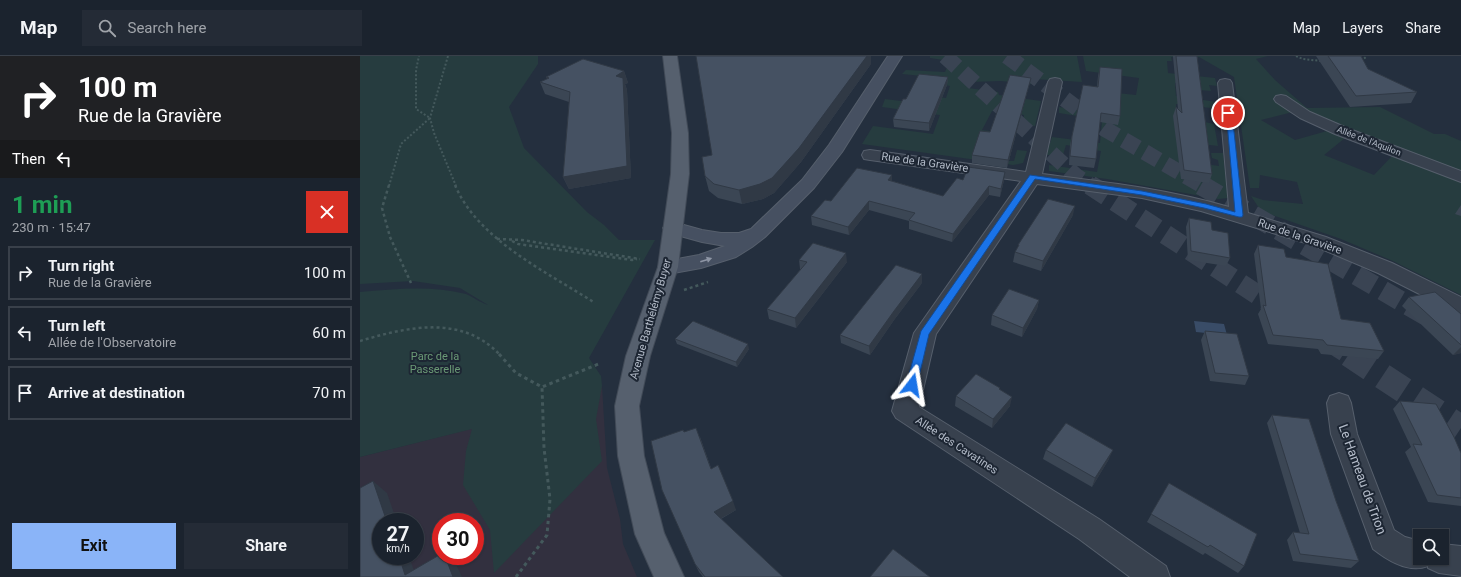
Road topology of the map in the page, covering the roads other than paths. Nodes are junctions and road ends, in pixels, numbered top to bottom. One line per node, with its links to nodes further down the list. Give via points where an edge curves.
1 (670, 56): 10 (main road, Avenue Barthélémy Buyer, via 680,133 680,174)
2 (895, 56): 11 (main road, via 836,148 808,184)
3 (1055, 82): 7 (street, Allée des Cavatines)
4 (1225, 83): 9 (street)
5 (1281, 99): 8 (street, Allée de l'Aquilon, via 1305,115 1341,131)
6 (870, 155): 7 (street, Rue de la Gravière)
7 (1033, 177): 9 (street, Rue de la Gravière, via 1142,193); 19 (street, Allée des Cavatines, via 924,333 905,411 1089,529)
8 (1461, 177)
9 (1239, 215): 13 (street, Rue de la Gravière, via 1319,241 1385,268)
10 (673, 228): 11 (main road, via 708,238 728,240 742,240); 12 (main road, Avenue Barthélémy Buyer)
11 (758, 233): 12 (main road, one-way to 11, via 701,261 729,252)
12 (668, 267): 18 (main road, Avenue Barthélémy Buyer, via 638,356 627,406 633,463 650,534)
13 (1461, 306)
14 (1339, 403): 15 (street, Le Hameau de Trion, via 1344,434 1384,539 1398,550)
15 (1413, 553)
16 (1449, 559): 17 (street)
17 (1461, 561)
18 (669, 577)
19 (1155, 577)

